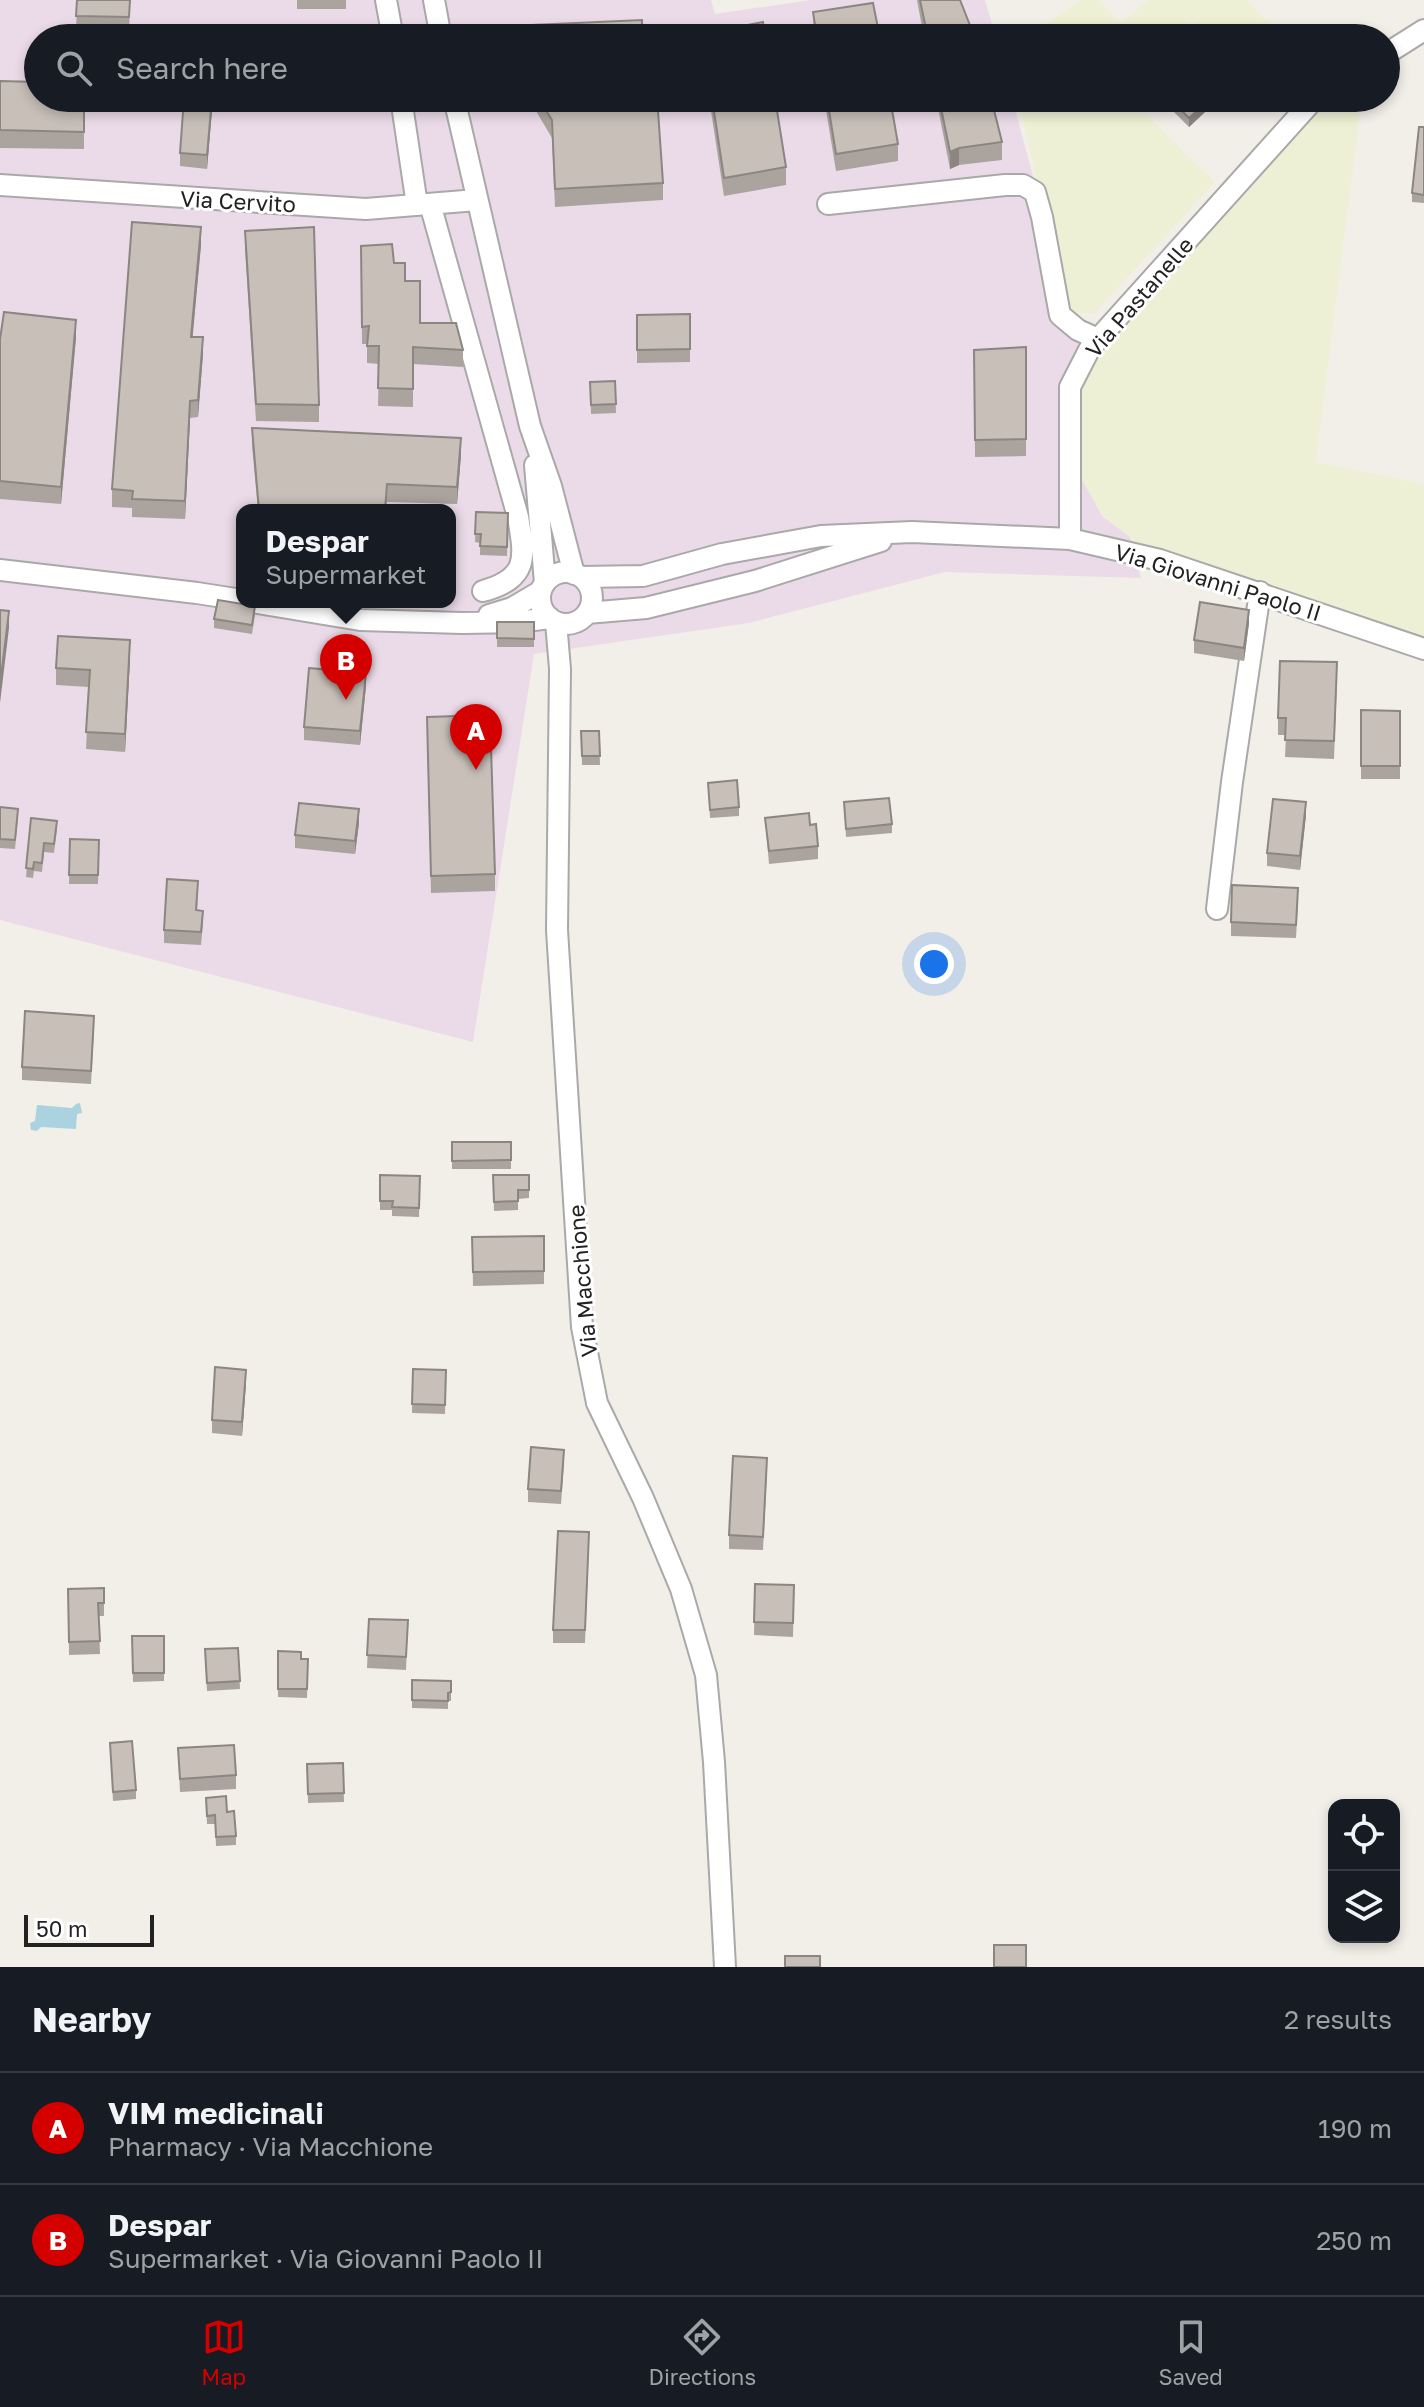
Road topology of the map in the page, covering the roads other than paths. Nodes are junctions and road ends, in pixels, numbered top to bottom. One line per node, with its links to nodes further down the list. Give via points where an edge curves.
1 (386, 0): 3 (street)
2 (434, 0): 4 (street)
3 (390, 24)
4 (438, 24)
5 (1424, 30): 6 (street)
6 (1400, 45)
7 (404, 112): 12 (street)
8 (457, 112): 11 (street)
9 (1302, 112): 14 (street, Via Pastanelle)
10 (0, 185): 12 (street, Via Cervito, via 366,209)
11 (477, 200): 12 (street, Via Cervito); 15 (street)
12 (423, 204): 21 (street, via 514,502 523,550 512,580)
13 (828, 204): 14 (street, via 1023,185 1035,192 1060,315)
14 (1098, 339): 17 (street, Via Pastanelle, via 1070,387)
15 (530, 426): 19 (street); 20 (street)
16 (912, 532): 17 (street, Via Giovanni Paolo II); 19 (street, Via Giovanni Paolo II, via 821,536 722,554 643,576); 25 (street, Via Giovanni Paolo II, via 755,581 646,608)
17 (1070, 539): 22 (street, Via Giovanni Paolo II)
18 (0, 570): 23 (street)
19 (577, 576): 20 (street, via 558,574); 25 (street, via 592,598)
20 (543, 587): 26 (street, via 541,606); 27 (street, via 512,608)
21 (483, 591)
22 (1260, 592): 28 (street, Via Giovanni Paolo II); 30 (street)
23 (236, 599)
24 (288, 608): 27 (street, via 360,620)
25 (584, 616): 26 (street, via 569,624); 29 (street, Via Macchione)
26 (553, 620): 27 (street); 29 (street, Via Macchione)
27 (462, 623)
28 (1424, 649)
29 (560, 669): 31 (street, Via Macchione, via 557,930 582,1327 597,1403 681,1589 706,1675)
30 (1217, 909)
31 (725, 1967)

